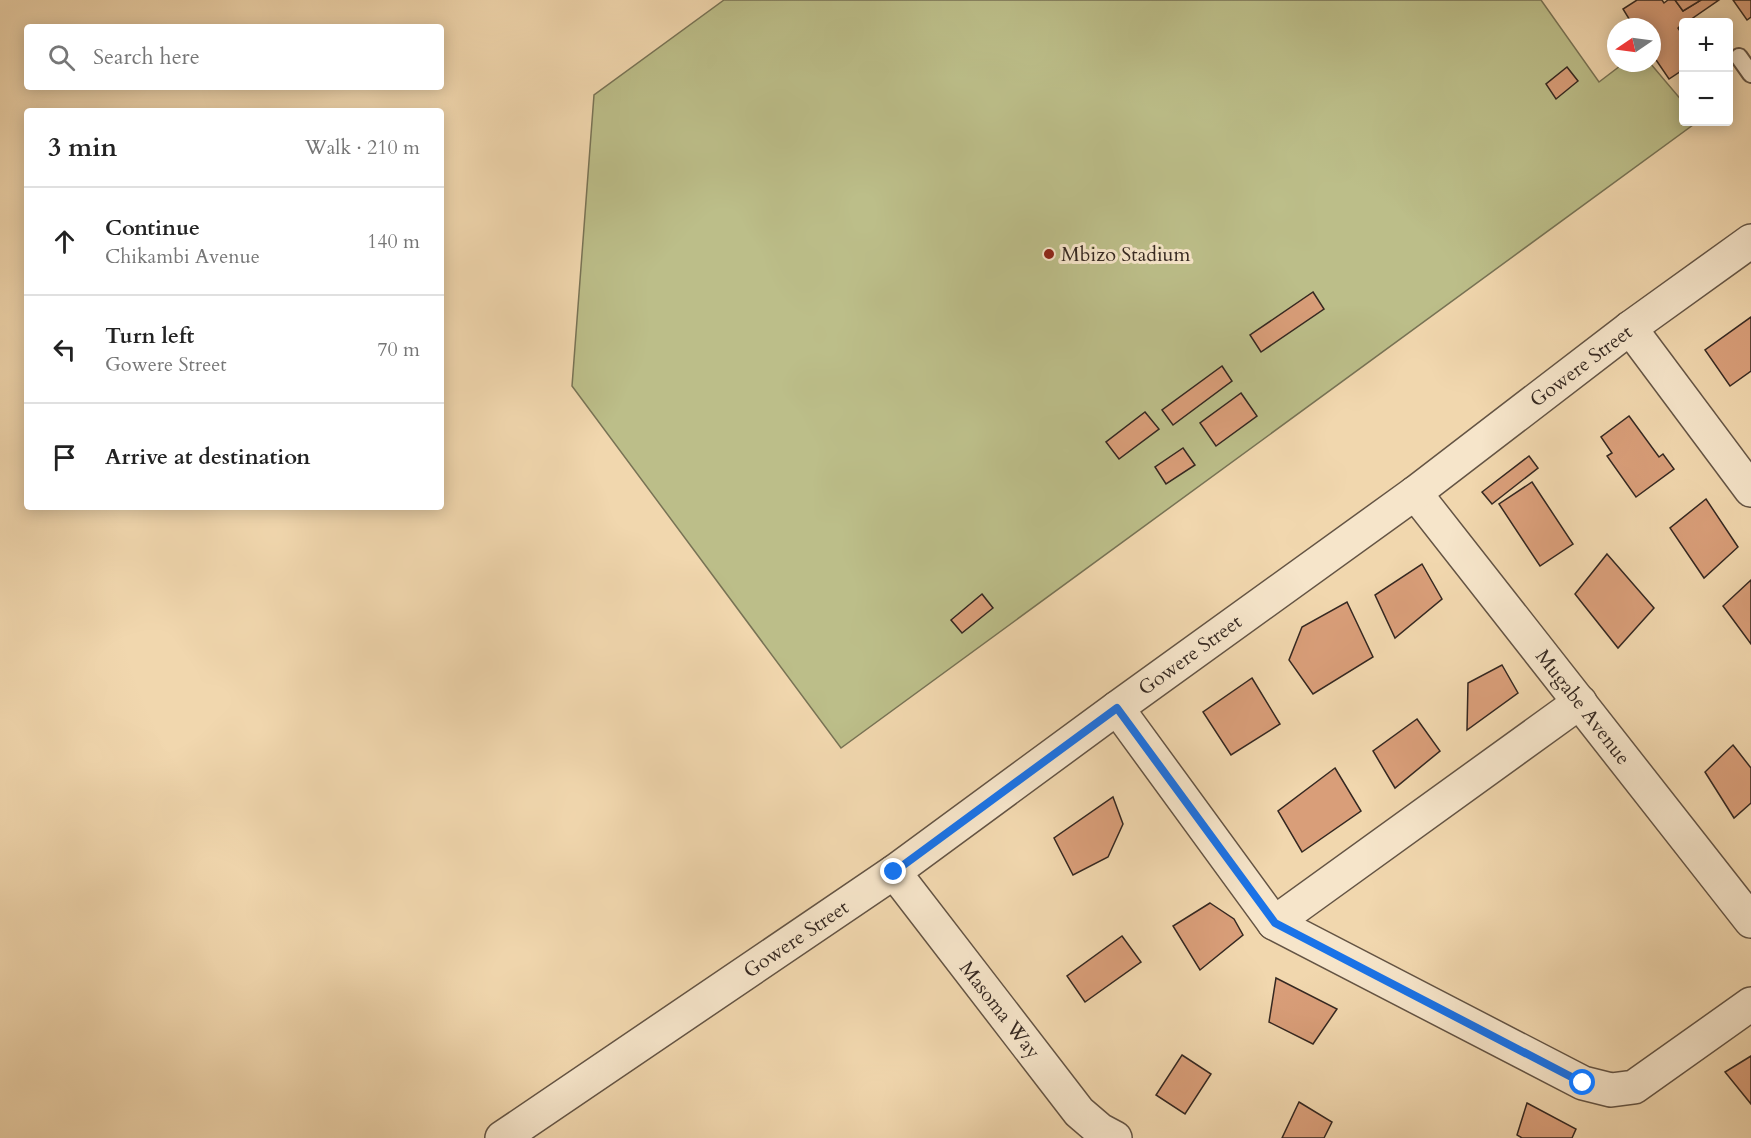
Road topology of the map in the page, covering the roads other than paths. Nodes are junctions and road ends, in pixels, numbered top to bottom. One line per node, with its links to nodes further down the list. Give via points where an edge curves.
1 (1739, 57): 2 (lane)
2 (1751, 74)
3 (1751, 242): 4 (street, Gowere Street)
4 (1630, 328): 5 (street); 6 (street, Gowere Street)
5 (1751, 490)
6 (1415, 493): 7 (street, Mugabe Avenue); 8 (street, Gowere Street)
7 (1580, 702): 10 (street, Mugabe Avenue); 11 (street)
8 (1117, 708): 9 (street, Gowere Street); 11 (street)
9 (894, 872): 13 (street, Gowere Street); 14 (street, Masoma Way, via 1079,1112)
10 (1751, 921)
11 (1275, 923): 12 (street, via 1583,1083 1611,1090 1634,1087)
12 (1751, 1004)
13 (502, 1138)
14 (1115, 1138)

